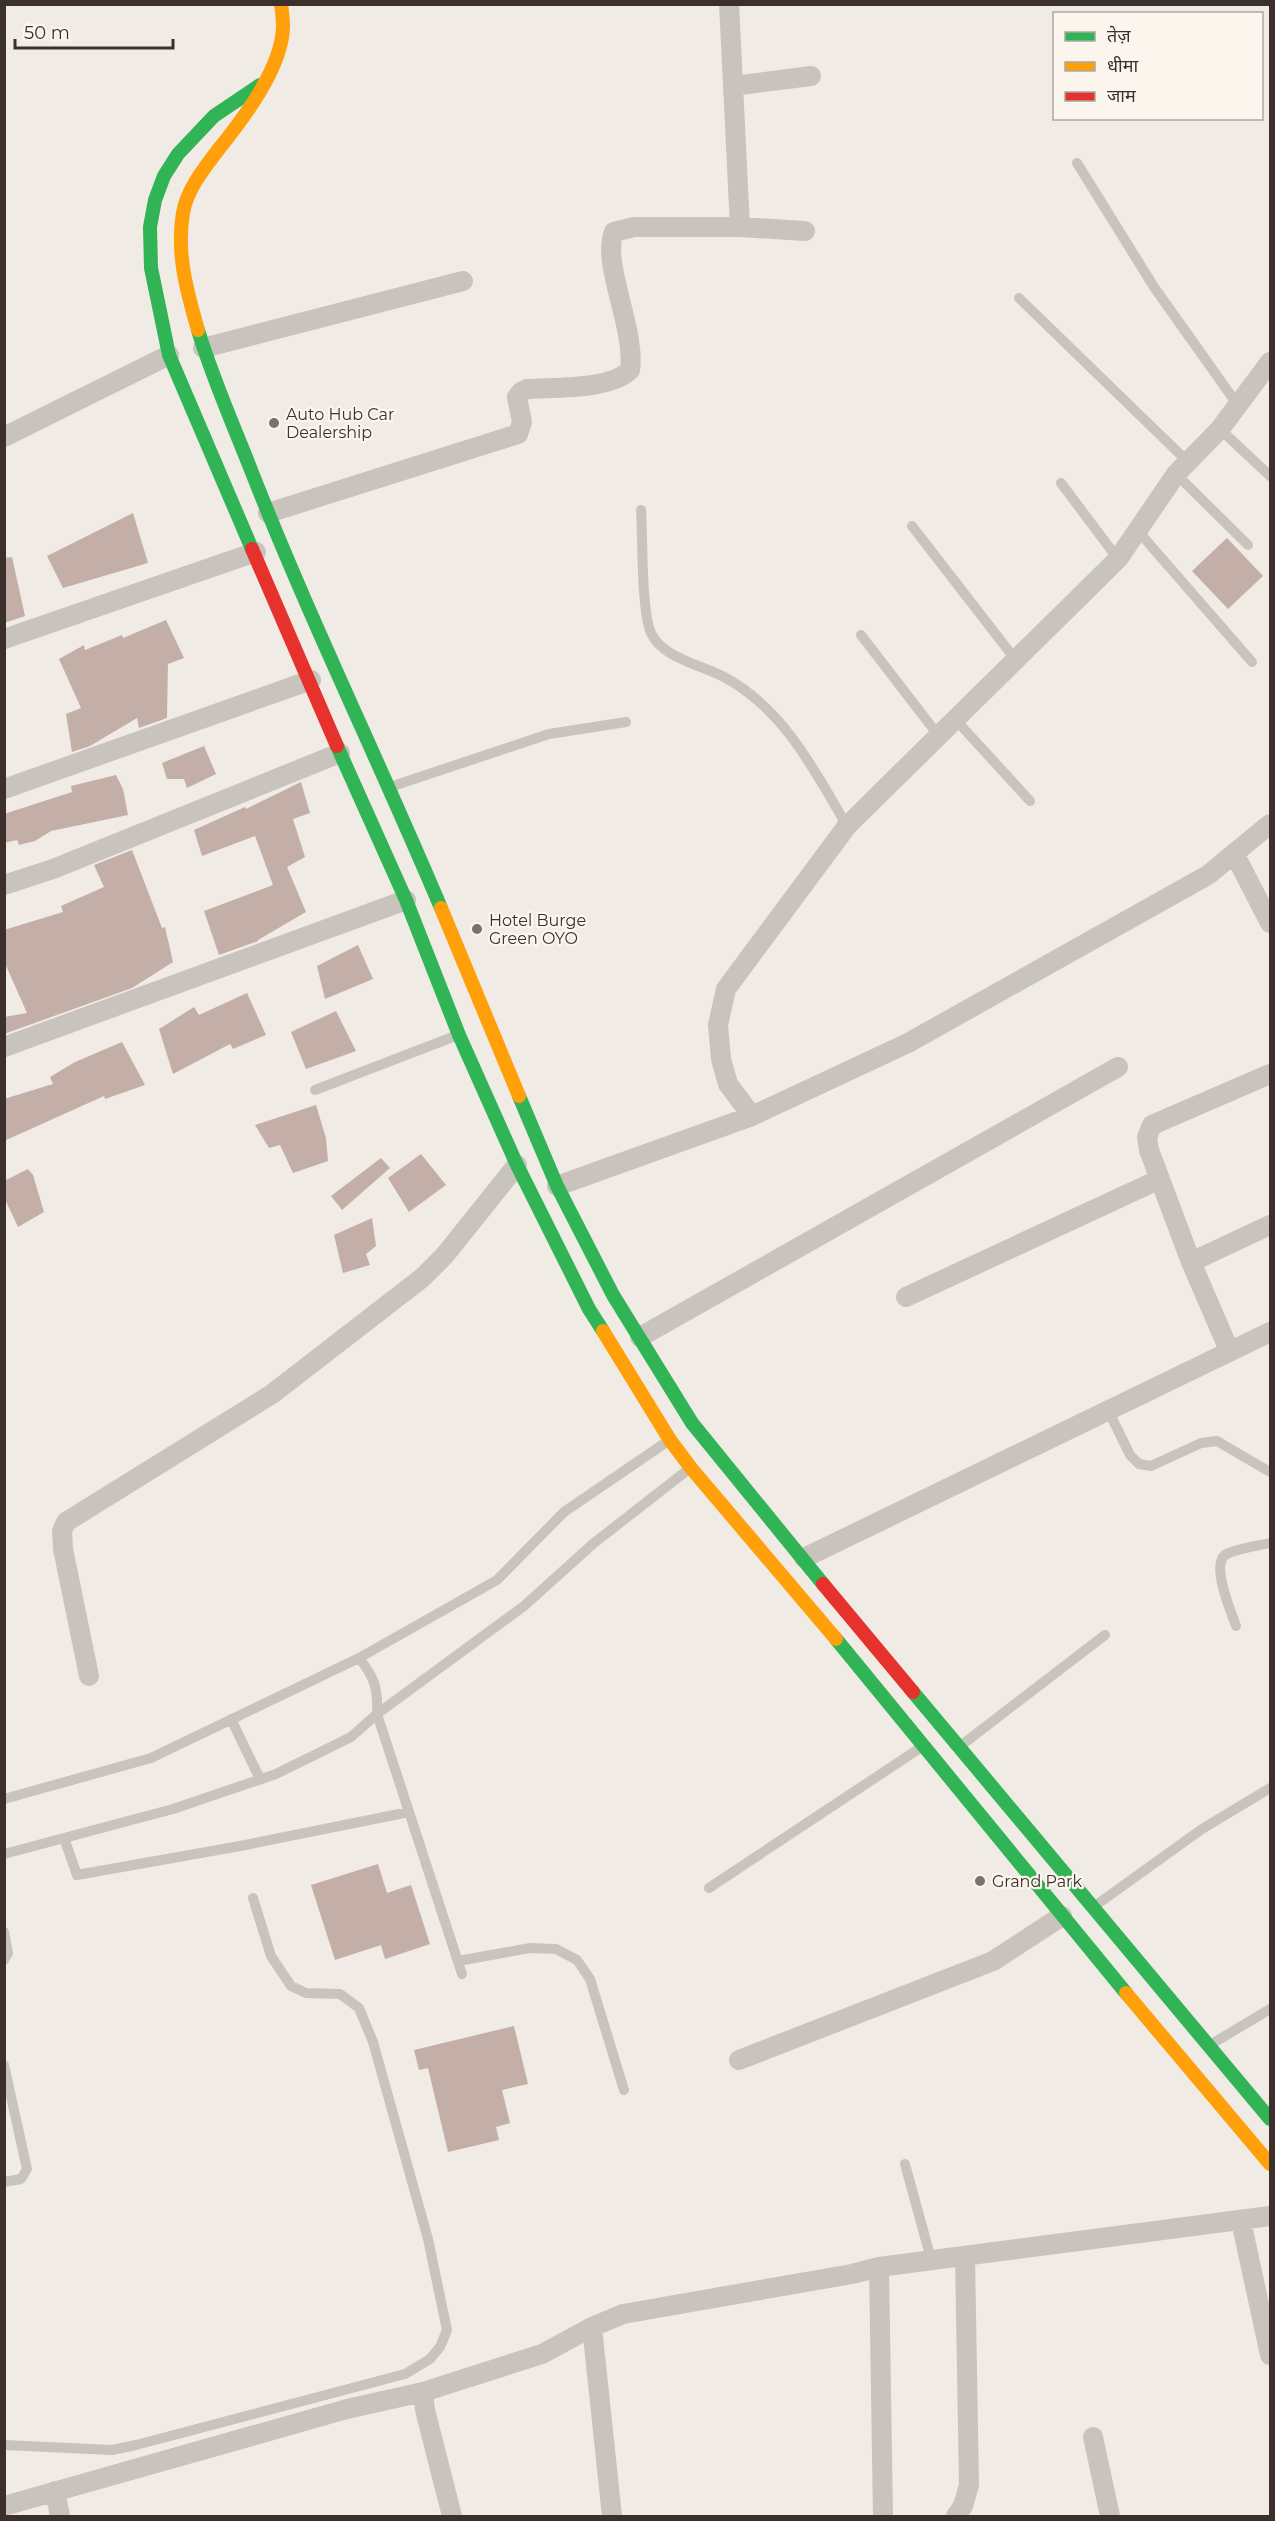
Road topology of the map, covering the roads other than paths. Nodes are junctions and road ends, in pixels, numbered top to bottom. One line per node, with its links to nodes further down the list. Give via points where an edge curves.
1 (281, 4): 4 (street, via 283,28)
2 (729, 4): 5 (street)
3 (810, 76): 5 (street)
4 (264, 82): 11 (street, via 197,178 183,212 181,255); 12 (street, via 228,103 194,133 164,172 152,214 150,254)
5 (733, 86): 7 (street)
6 (1077, 163): 14 (lane, via 1154,287)
7 (740, 227): 8 (street); 21 (street, via 634,227 614,232 610,251 631,344 630,370 623,377 609,383 527,389 517,398 522,422 518,434)
8 (804, 231)
9 (463, 281): 11 (street)
10 (1019, 298): 17 (lane)
11 (203, 348): 21 (street)
12 (169, 355): 16 (street); 25 (street)
13 (1270, 362): 14 (street)
14 (1238, 404): 15 (street)
15 (1220, 429): 17 (street); 18 (lane)
16 (4, 436)
17 (1182, 468): 23 (street); 24 (lane)
18 (1270, 476)
19 (1061, 483): 26 (lane)
20 (641, 510): 40 (lane, via 646,615 651,633 674,655 723,676 761,704 811,763)
21 (268, 513): 36 (street, via 337,676)
22 (912, 526): 29 (lane)
23 (1138, 531): 26 (street); 30 (lane)
24 (1248, 545)
25 (256, 552): 28 (street); 31 (street)
26 (1118, 559): 29 (street)
27 (861, 635): 34 (lane)
28 (4, 639)
29 (1015, 659): 32 (street)
30 (1252, 662)
31 (311, 681): 35 (street); 37 (street)
32 (955, 718): 34 (street); 38 (lane)
33 (627, 722): 36 (lane, via 549,734)
34 (938, 735): 40 (street)
35 (340, 753): 42 (street, via 54,869); 43 (street)
36 (390, 787): 53 (street)
37 (4, 789)
38 (1030, 801)
39 (1270, 824): 41 (street)
40 (847, 826): 50 (street, via 726,989 718,1024 721,1059 728,1084)
41 (1235, 855): 44 (street); 50 (street, via 1208,876 908,1043)
42 (4, 885)
43 (406, 900): 45 (street); 46 (street)
44 (1270, 923)
45 (459, 1035): 49 (lane); 51 (street)
46 (4, 1047)
47 (1118, 1067): 58 (street)
48 (1270, 1074): 52 (street, via 1152,1125 1147,1137)
49 (315, 1090)
50 (752, 1116): 53 (street)
51 (517, 1165): 61 (street, via 589,1309); 69 (street, via 422,1278 272,1394 66,1522 63,1549)
52 (1160, 1179): 55 (street); 56 (street)
53 (557, 1186): 58 (street, via 613,1295)
54 (1270, 1224): 55 (street)
55 (1191, 1262): 59 (street)
56 (906, 1297)
57 (1270, 1332): 59 (street)
58 (640, 1337): 61 (street)
59 (1229, 1350): 60 (street)
60 (1108, 1410): 63 (lane, via 1130,1455 1139,1464 1151,1466 1201,1443 1217,1441); 65 (street)
61 (681, 1431): 62 (street); 62 (street); 68 (lane, via 564,1512 496,1580)
62 (702, 1459): 65 (street); 70 (lane, via 594,1543 524,1606); 72 (street, via 785,1576)
63 (1270, 1472)
64 (1270, 1543): 66 (lane, via 1227,1554 1220,1561 1219,1572)
65 (804, 1558): 73 (street)
66 (1236, 1626)
67 (1106, 1635): 73 (lane)
68 (359, 1658): 70 (lane, via 378,1689); 71 (lane)
69 (89, 1676)
70 (377, 1714): 74 (lane, via 351,1737); 77 (lane)
71 (231, 1719): 74 (lane); 76 (lane, via 151,1758)
72 (923, 1746): 80 (lane); 83 (street)
73 (959, 1747): 82 (street)
74 (260, 1779): 78 (lane, via 173,1809)
75 (1270, 1788): 82 (lane, via 1202,1828)
76 (4, 1799)
77 (409, 1812): 78 (lane, via 77,1875); 86 (lane)
78 (64, 1838): 79 (lane)
79 (4, 1854)
80 (710, 1888)
81 (253, 1898): 106 (lane, via 272,1956 291,1986 306,1993 340,1994 359,2008 373,2042 428,2239 447,2330 440,2347 430,2359 405,2374 136,2445 112,2450)
82 (1092, 1908): 89 (street)
83 (1062, 1916): 90 (street, via 993,1960); 95 (street)
84 (4, 1932): 85 (lane, via 8,1946)
85 (4, 1960)
86 (458, 1961): 87 (lane); 92 (lane, via 530,1948 556,1949 577,1960 590,1979)
87 (462, 1974)
88 (1270, 2009): 89 (lane)
89 (1210, 2045): 93 (street)
90 (739, 2060)
91 (4, 2065): 96 (lane, via 27,2169 21,2179)
92 (624, 2090)
93 (1270, 2119)
94 (904, 2164): 100 (lane)
95 (1270, 2164)
96 (4, 2182)
97 (1270, 2216): 98 (street)
98 (1241, 2221): 99 (street); 103 (street)
99 (965, 2256): 100 (street); 113 (street, via 969,2485)
100 (931, 2259): 101 (street)
101 (879, 2267): 102 (street, via 623,2314); 112 (street)
102 (592, 2327): 104 (street, via 542,2354); 111 (street)
103 (1270, 2355)
104 (423, 2392): 107 (street, via 346,2409); 110 (street)
105 (1093, 2437): 114 (street)
106 (4, 2445)
107 (55, 2491): 108 (street); 109 (street)
108 (4, 2506)
109 (60, 2517)
110 (452, 2517)
111 (612, 2517)
112 (883, 2517)
113 (956, 2517)
114 (1110, 2517)

